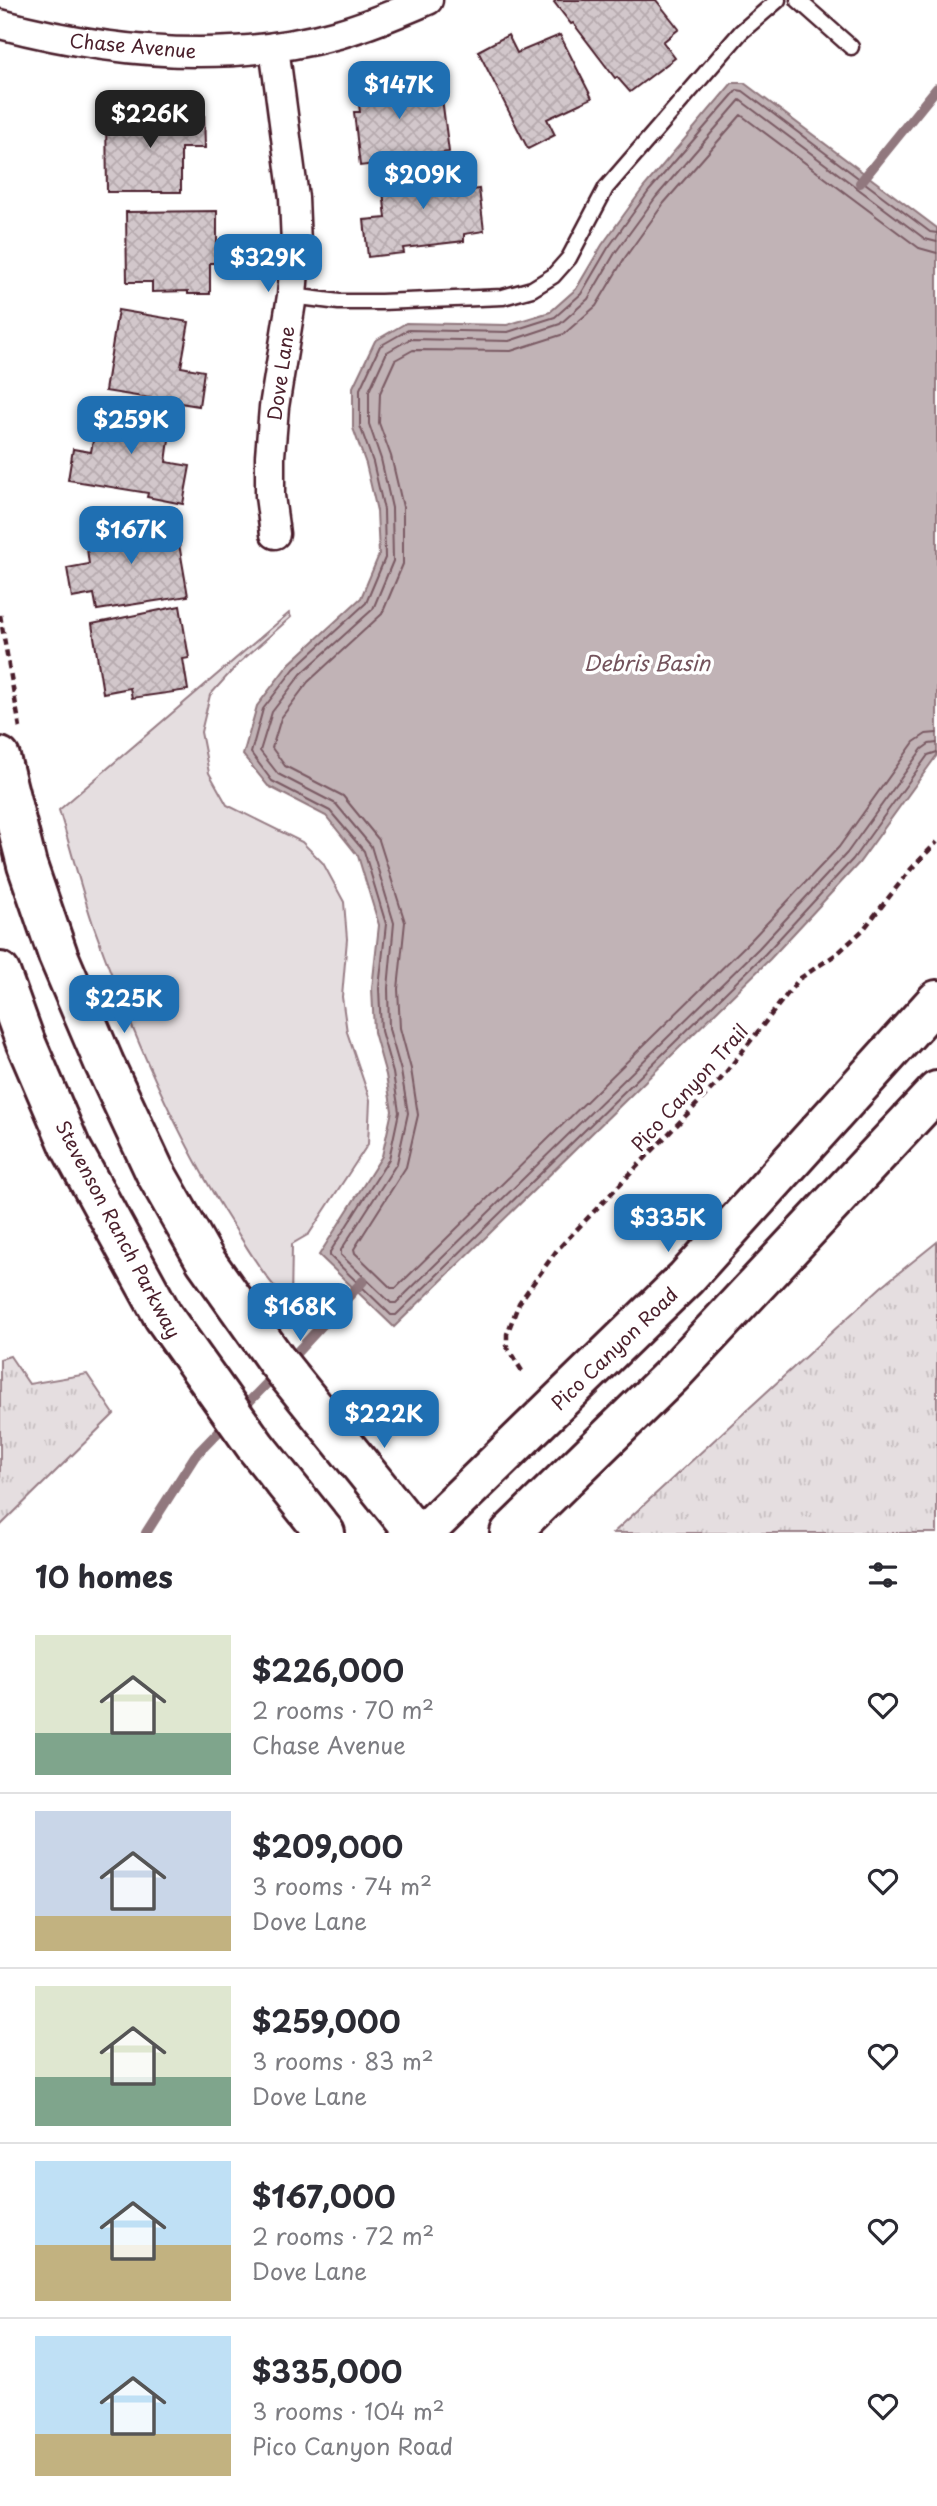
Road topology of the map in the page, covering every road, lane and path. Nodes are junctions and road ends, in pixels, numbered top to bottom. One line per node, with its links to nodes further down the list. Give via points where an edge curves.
1 (428, 0): 5 (street, Chase Avenue, via 337,34)
2 (778, 0): 7 (lane, via 741,32 606,188 569,258 553,276 532,289 503,297 381,302)
3 (799, 0): 6 (lane)
4 (0, 24): 5 (street, Chase Avenue, via 97,46 165,52)
5 (274, 47): 7 (street, Dove Lane, via 293,198)
6 (850, 47)
7 (292, 296): 8 (street, Dove Lane, via 270,456)
8 (275, 534)
9 (0, 615): 10 (path)
10 (11, 747): 17 (main road, via 36,891 58,955 155,1172 205,1260 244,1316)
11 (937, 842): 15 (path, Pico Canyon Trail, via 863,930 799,979 720,1080 557,1250 519,1303 508,1334 507,1347)
12 (0, 972): 16 (main road, Stevenson Ranch Parkway, via 70,1146 163,1316 256,1447)
13 (937, 1000): 18 (main road, Pico Canyon Road, via 686,1278)
14 (937, 1091): 19 (main road, via 672,1376)
15 (522, 1371)
16 (325, 1533)
17 (415, 1533)
18 (424, 1533)
19 (510, 1533)

